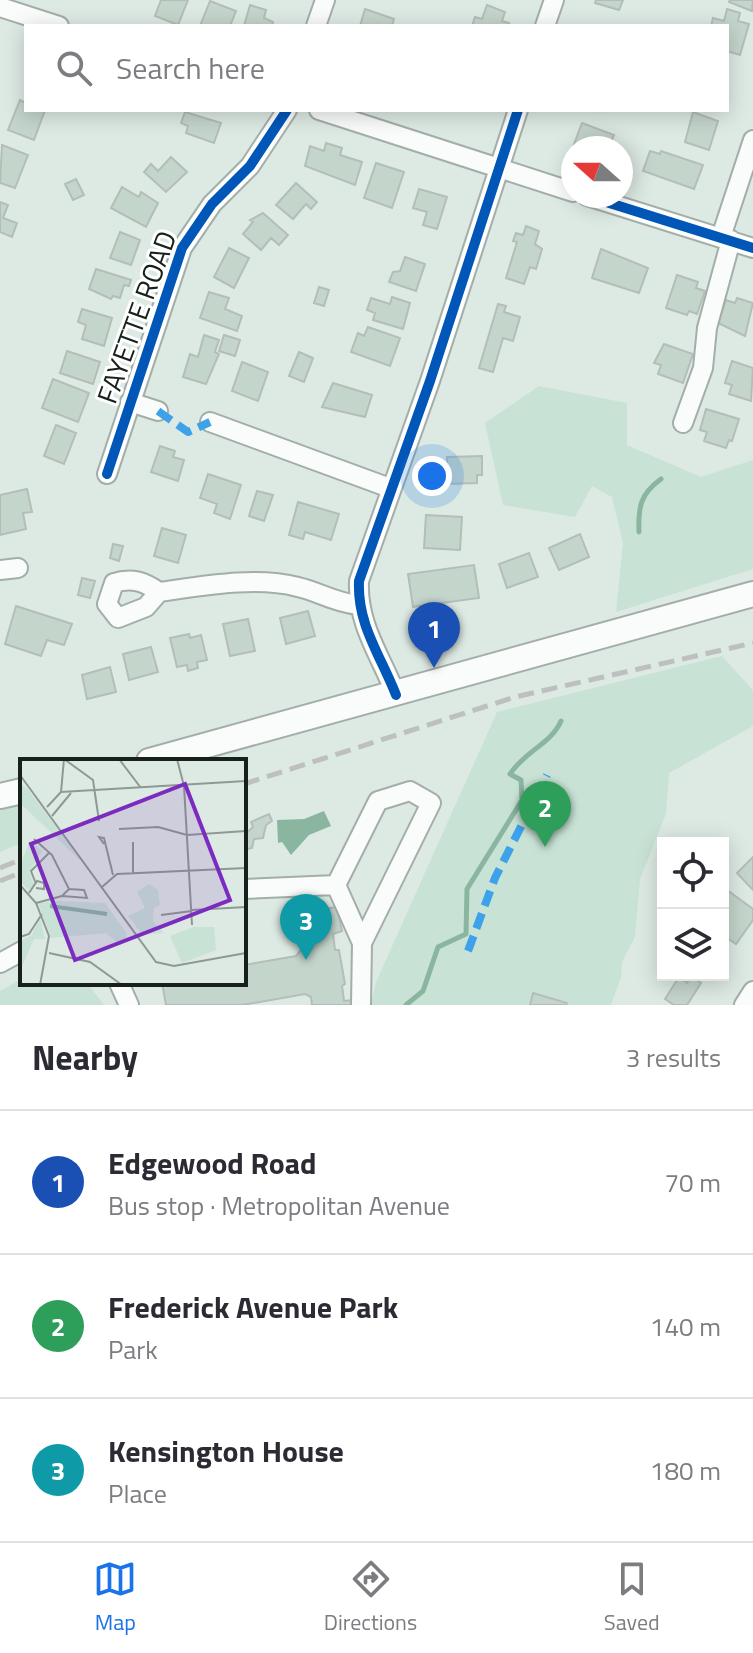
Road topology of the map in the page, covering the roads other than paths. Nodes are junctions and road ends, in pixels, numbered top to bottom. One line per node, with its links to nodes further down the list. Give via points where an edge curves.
1 (325, 0): 5 (street)
2 (554, 0): 6 (street)
3 (5, 5): 4 (street); 7 (street)
4 (54, 24)
5 (317, 24)
6 (546, 24)
7 (0, 28)
8 (286, 112): 17 (street, FAYETTE ROAD, via 250,166 212,204 182,248)
9 (325, 112): 12 (street)
10 (517, 112): 12 (street)
11 (753, 140): 15 (street)
12 (499, 169): 13 (street); 22 (street)
13 (561, 188)
14 (626, 208): 15 (street)
15 (726, 239): 16 (street); 20 (street, via 703,368)
16 (753, 248)
17 (130, 402): 18 (street); 21 (street, FAYETTE ROAD)
18 (158, 411)
19 (210, 422): 22 (street)
20 (683, 423)
21 (107, 474)
22 (390, 488): 25 (street, via 359,581)
23 (159, 592): 25 (street, via 254,583 298,587)
24 (753, 594): 26 (main road)
25 (358, 605): 26 (street)
26 (396, 695): 27 (main road)
27 (156, 759)
28 (20, 791): 29 (main road)
29 (0, 796)
30 (336, 885): 31 (street); 32 (street); 32 (street, via 378,801 410,791 431,803)
31 (246, 889)
32 (362, 943): 38 (street)
33 (20, 952): 34 (street)
34 (0, 963)
35 (120, 985): 37 (street)
36 (753, 991): 39 (street)
37 (129, 1005)
38 (361, 1005)
39 (744, 1005)

